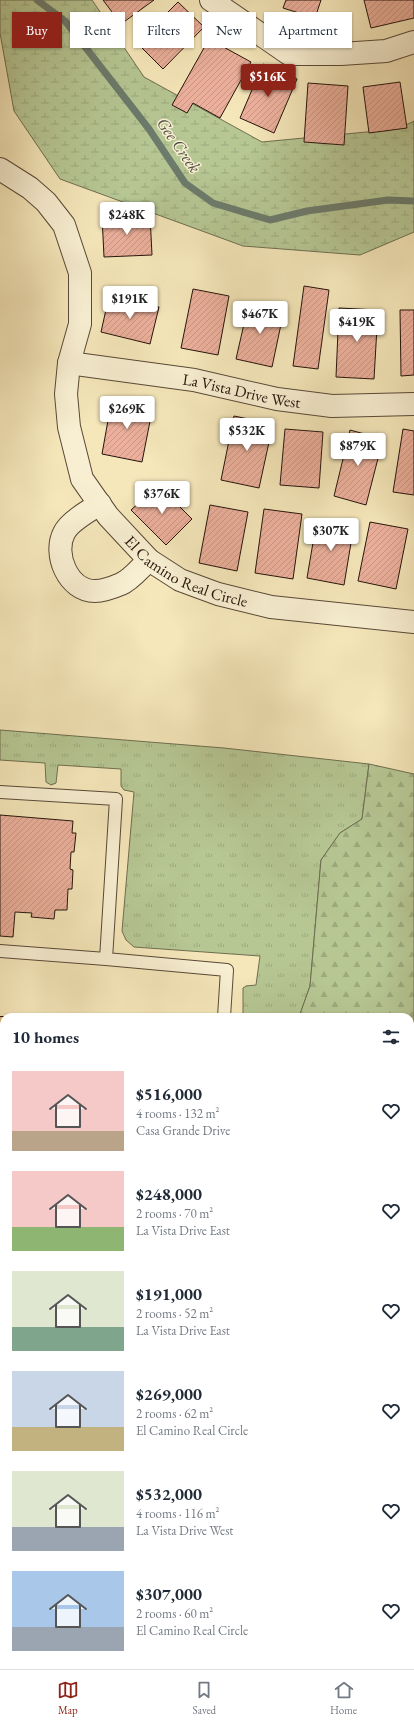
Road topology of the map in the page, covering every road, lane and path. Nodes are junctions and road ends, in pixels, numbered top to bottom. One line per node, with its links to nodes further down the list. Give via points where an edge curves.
1 (211, 0): 2 (street, via 289,54 386,51)
2 (414, 42)
3 (0, 169): 4 (street, El Camino Real Circle, via 30,188 46,202 64,225 80,273 80,324)
4 (69, 363): 5 (street, La Vista Drive West, via 194,380 277,399 332,406); 6 (street, El Camino Real Circle, via 66,394 69,427 82,478)
5 (414, 404)
6 (100, 504): 7 (street, El Camino Real Circle); 7 (street, via 82,515 64,532 60,555 69,578 94,591 123,584)
7 (149, 560): 8 (street, El Camino Real Circle, via 180,580 218,594 271,607)
8 (414, 622)
9 (0, 792): 11 (lane, via 116,799)
10 (0, 951): 11 (lane)
11 (106, 959): 12 (lane, via 227,970)
12 (224, 1013)

